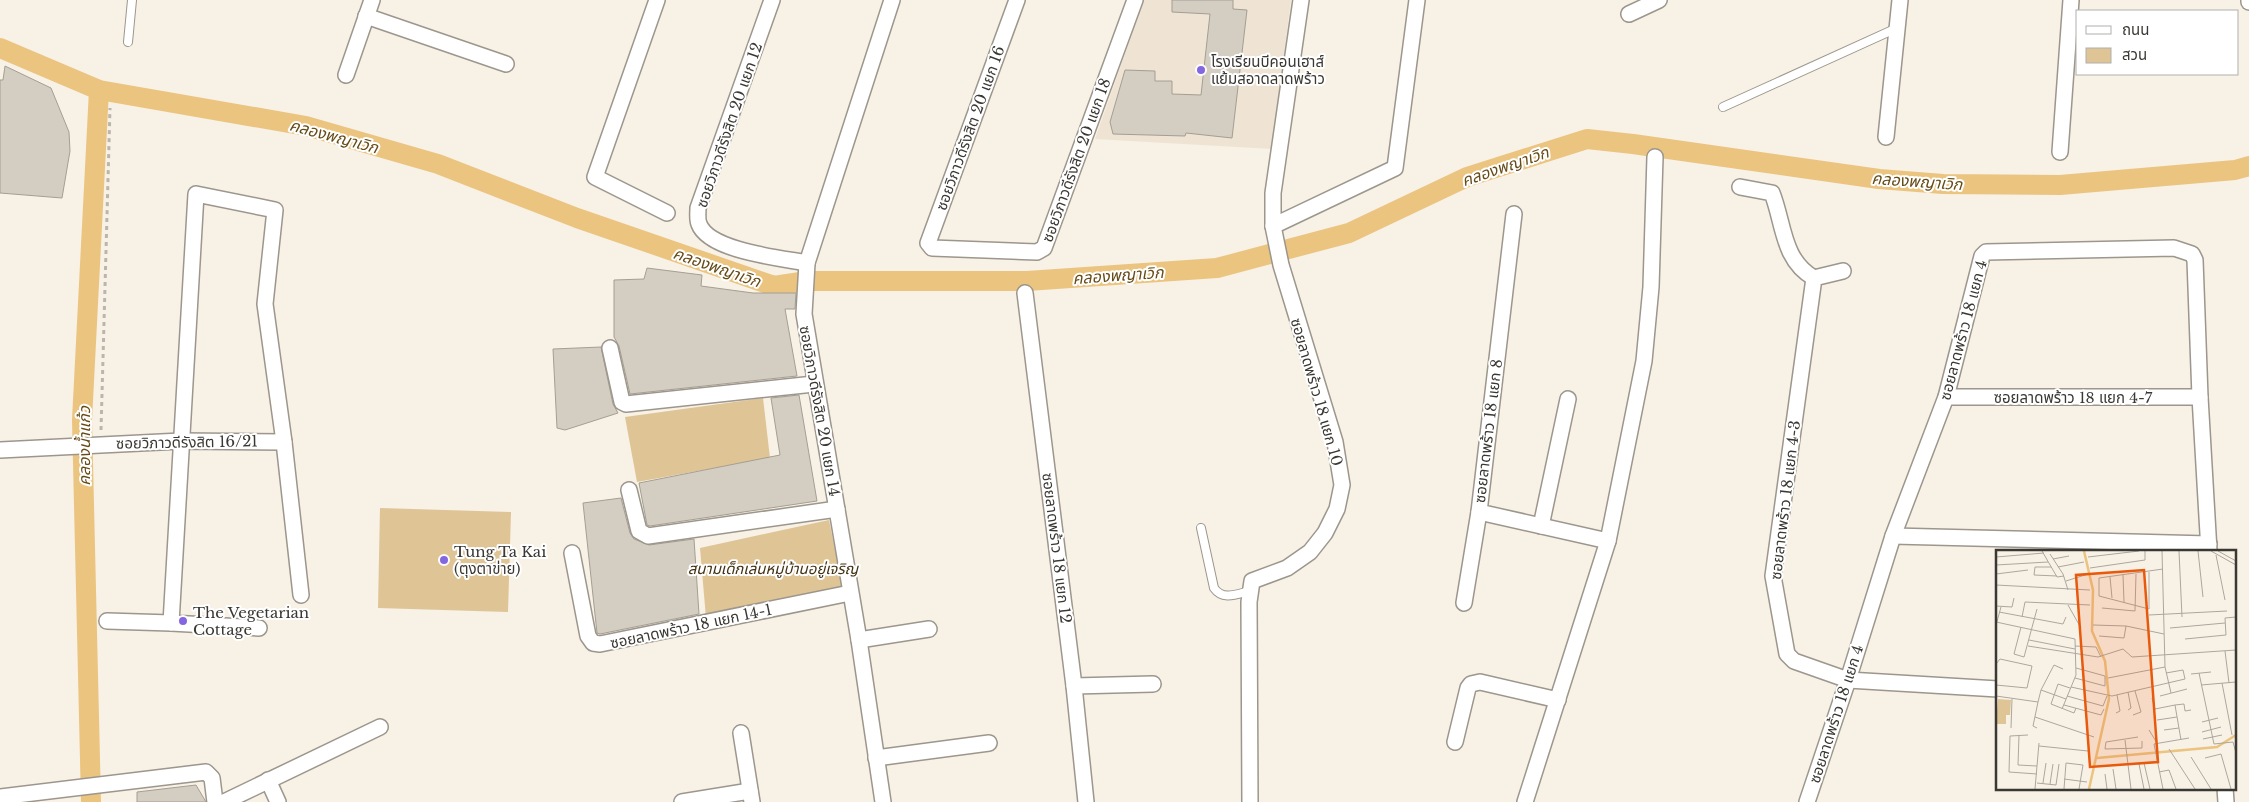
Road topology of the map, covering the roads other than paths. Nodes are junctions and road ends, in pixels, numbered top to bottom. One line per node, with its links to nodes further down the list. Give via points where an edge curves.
1 (132, 0): 16 (lane)
2 (372, 0): 14 (street)
3 (657, 0): 24 (street, via 595,177)
4 (772, 0): 28 (street, ซอยวิภาวดีรังสิต 20 แยก 12, via 698,208 698,218 704,232 727,246)
5 (892, 0): 28 (street, ซอยวิภาวดีรังสิต 20 แยก 14)
6 (1017, 0): 27 (street, ซอยวิภาวดีรังสิต 20 แยก 16, via 928,243)
7 (1135, 0): 27 (street, ซอยวิภาวดีรังสิต 20 แยก 18, via 1044,248 1037,252)
8 (1301, 0): 26 (street, ซอยลาดพร้าว 18 แยก 10, via 1273,193)
9 (1417, 0): 26 (street, via 1395,168)
10 (1659, 0): 13 (street)
11 (1900, 0): 15 (street)
12 (2072, 0): 21 (street)
13 (1629, 14)
14 (366, 16): 17 (street); 18 (street)
15 (1898, 28): 19 (lane); 20 (street)
16 (128, 42)
17 (506, 64)
18 (346, 75)
19 (1723, 108)
20 (1886, 138)
21 (2060, 152)
22 (1655, 157): 46 (street, via 1651,287 1644,361)
23 (1740, 187): 30 (street, via 1772,193 1787,246 1804,272)
24 (667, 213)
25 (1514, 214): 42 (street, ซอยลาดพร้าว 18 แยก 8)
26 (1273, 226): 49 (street, ซอยลาดพร้าว 18 แยก 10, via 1281,265 1335,442 1342,485 1325,533 1310,552 1287,568 1254,578)
27 (938, 249)
28 (807, 263): 33 (street, ซอยวิภาวดีรังสิต 20 แยก 14, via 804,314)
29 (1843, 271): 30 (street)
30 (1814, 278): 58 (street, ซอยลาดพร้าว 18 แยก 4-3, via 1773,576 1774,588 1787,654 1794,661)
31 (1025, 294): 60 (street, ซอยลาดพร้าว 18 แยก 12)
32 (610, 348): 33 (street, via 622,402 626,404)
33 (814, 384): 41 (street, ซอยวิภาวดีรังสิต 20 แยก 14)
34 (1946, 397): 35 (street, ซอยลาดพร้าว 18 แยก 4-7); 35 (street, ซอยลาดพร้าว 18 แยก 4, via 1982,256 1986,252 2174,248 2187,250 2195,260); 45 (street, ซอยลาดพร้าว 18 แยก 4)
35 (2200, 397): 47 (street, ซอยลาดพร้าว 18 แยก 4)
36 (1568, 399): 43 (street)
37 (182, 440): 38 (street, ซอยวิภาวดีรังสิต 16/21); 38 (street, via 196,194 275,210 265,304); 39 (street, ซอยวิภาวดีรังสิต 16/21); 54 (street)
38 (284, 442): 51 (street)
39 (0, 450)
40 (629, 490): 41 (street, via 639,531 648,536)
41 (837, 509): 50 (street, ซอยวิภาวดีรังสิต 20 แยก 14)
42 (1479, 512): 43 (street, ซอยลาดพร้าว 18 แยก 8); 52 (street)
43 (1541, 526): 46 (street, ซอยลาดพร้าว 18 แยก 8)
44 (1201, 528): 49 (lane, via 1218,594 1225,596)
45 (1893, 536): 47 (street); 58 (street, ซอยลาดพร้าว 18 แยก 4)
46 (1608, 541): 62 (street)
47 (2209, 547)
48 (572, 553): 50 (street, ซอยลาดพร้าว 18 แยก 14-1, via 588,636 593,643)
49 (1250, 591): 77 (street)
50 (850, 593): 57 (street, ซอยวิภาวดีรังสิต 20 แยก 14)
51 (301, 595)
52 (1464, 603)
53 (107, 621): 54 (street)
54 (172, 623): 55 (street)
55 (259, 628)
56 (928, 629): 57 (street)
57 (858, 640): 67 (street, ซอยวิภาวดีรังสิต 20 แยก 14)
58 (1848, 680): 61 (street, ซอยลาดพร้าว 18 แยก 4-3); 79 (street, ซอยลาดพร้าว 18 แยก 4)
59 (1153, 684): 60 (street)
60 (1074, 686): 76 (street, ซอยลาดพร้าว 18 แยก 12)
61 (1996, 689)
62 (1558, 700): 65 (street, via 1480,682 1471,684); 78 (street)
63 (380, 727): 68 (street)
64 (741, 733): 69 (street)
65 (1455, 742)
66 (989, 743): 67 (street)
67 (876, 758): 75 (street, ซอยวิภาวดีรังสิต 20 แยก 14)
68 (268, 780): 72 (street); 73 (street)
69 (751, 796): 74 (street)
70 (0, 797): 71 (street, via 206,772 212,778)
71 (215, 802)
72 (224, 802)
73 (278, 802)
74 (682, 802)
75 (883, 802)
76 (1086, 802)
77 (1250, 802)
78 (1525, 802)
79 (1807, 802)

